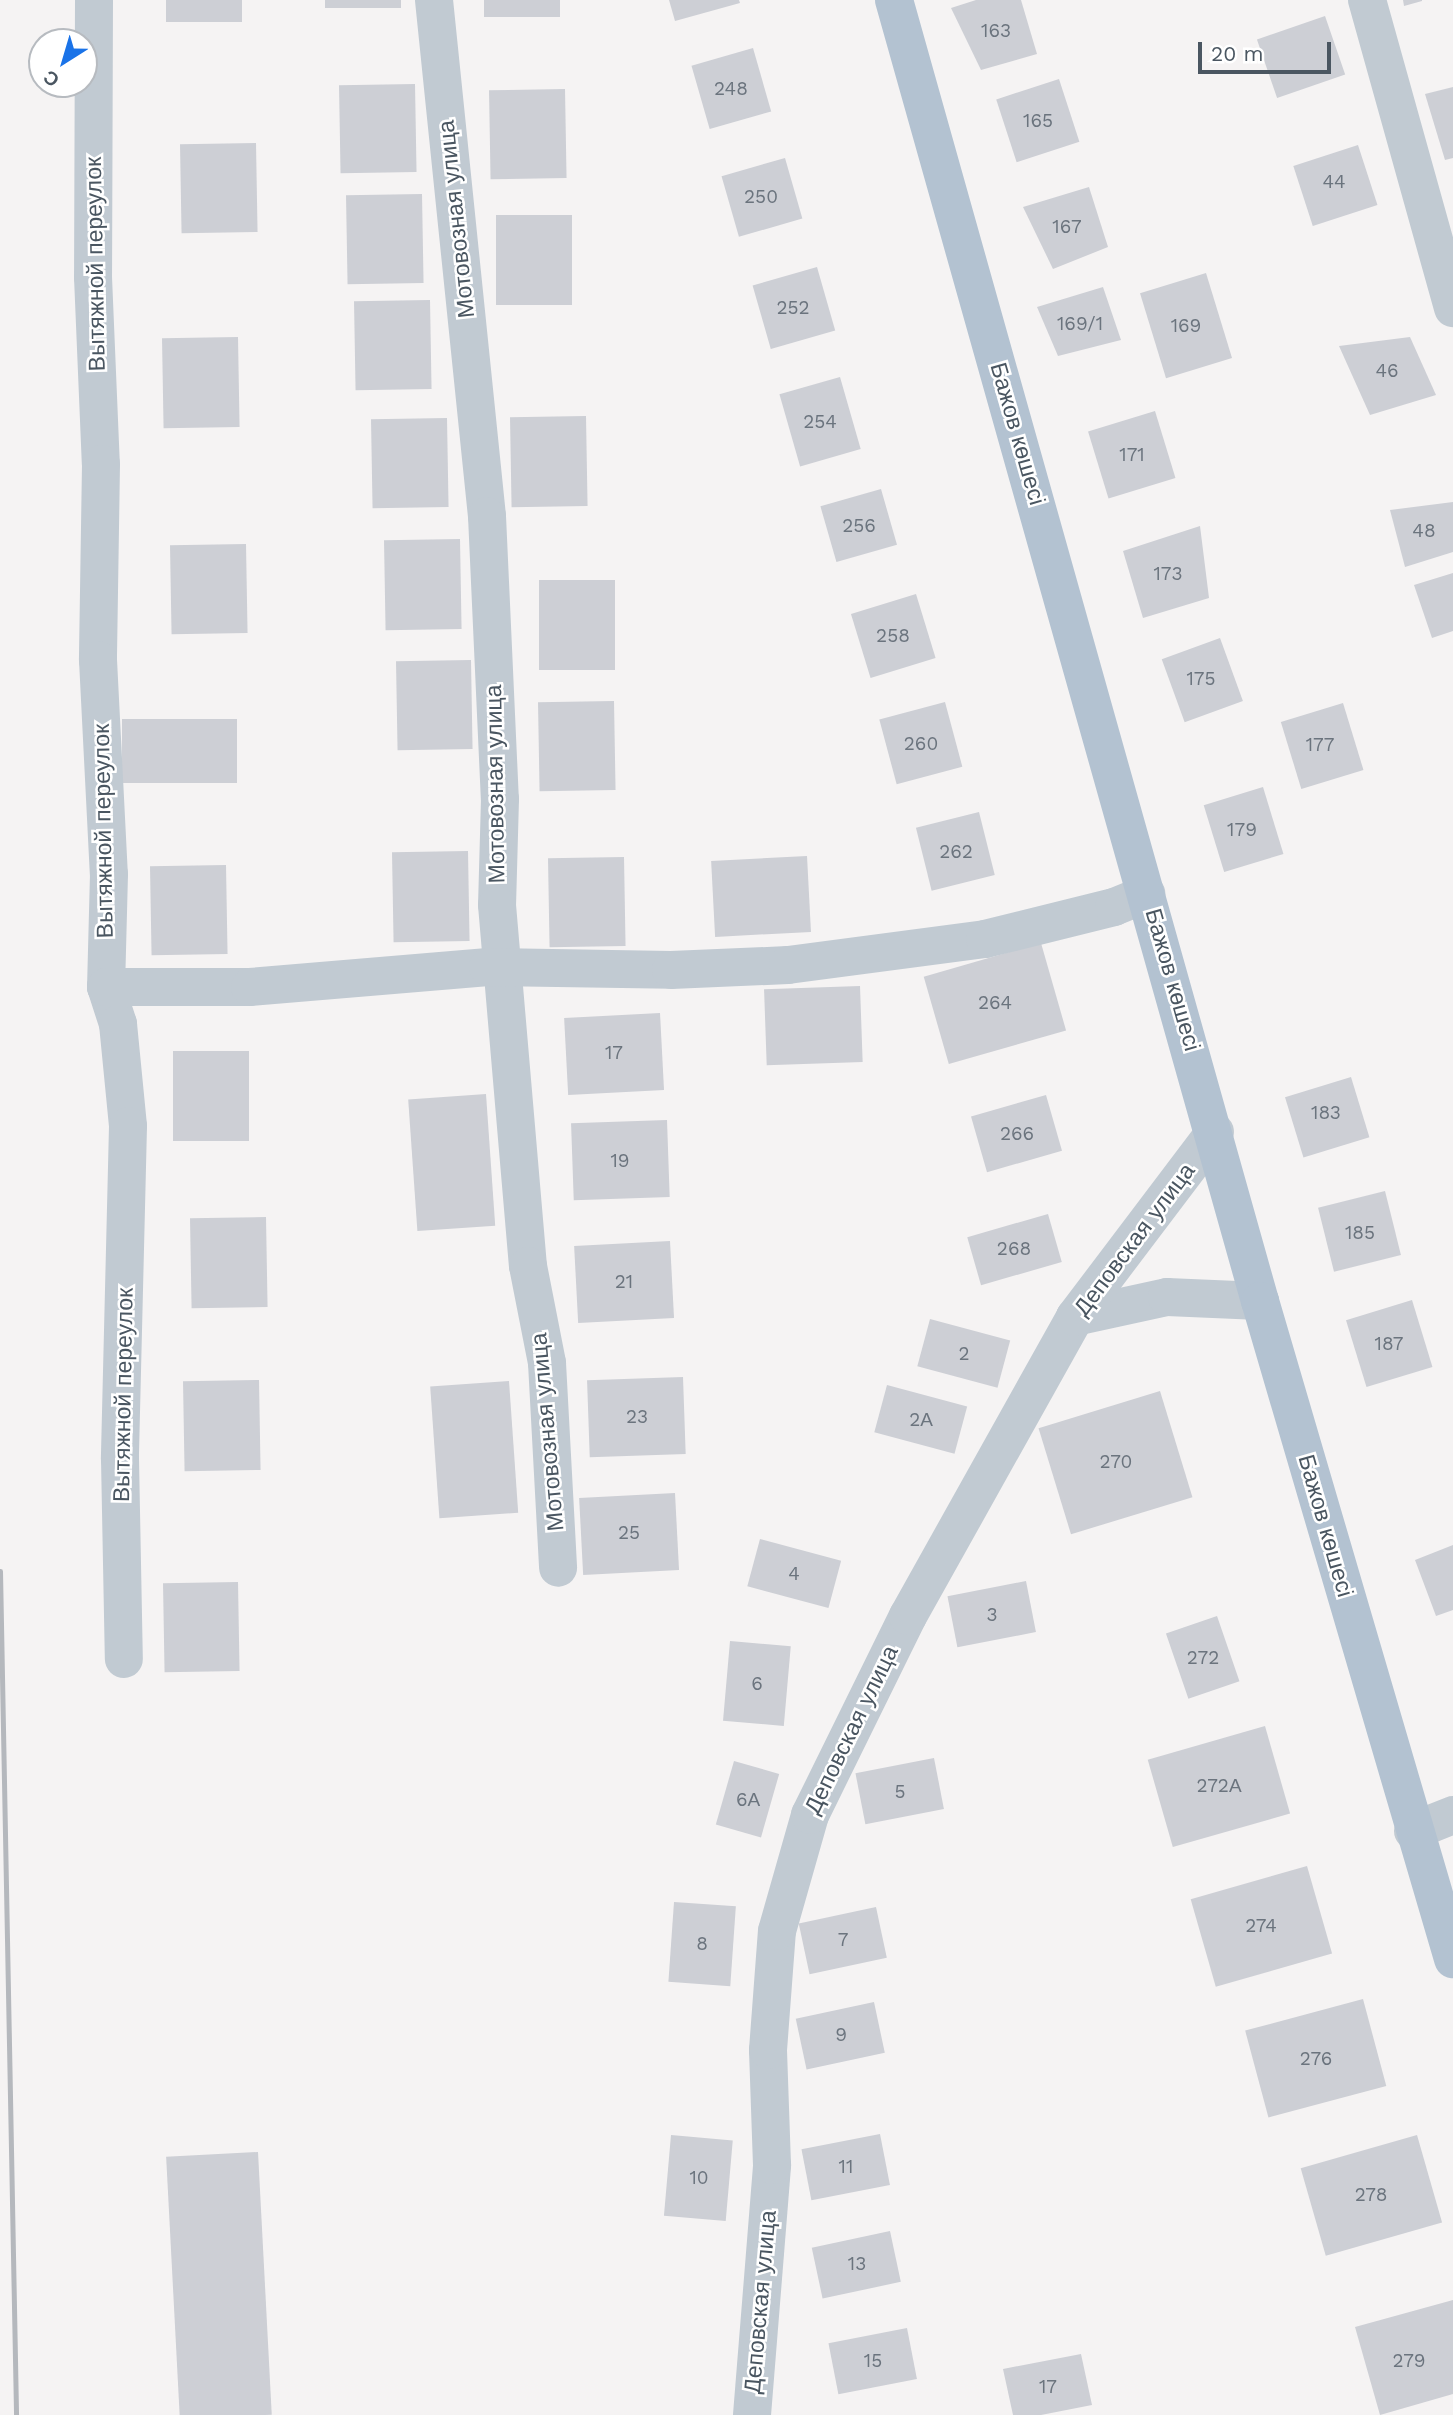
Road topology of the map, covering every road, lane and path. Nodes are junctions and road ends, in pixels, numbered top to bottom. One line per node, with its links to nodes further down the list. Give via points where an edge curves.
1 (94, 0): 8 (street, Вытяжной переулок, via 93,278 101,464 98,660 109,874)
2 (434, 0): 7 (street, Мотовозная улица, via 487,516 500,799 498,905)
3 (894, 0): 6 (main road, Бажов көшесі)
4 (1367, 0): 5 (street)
5 (1453, 308)
6 (1147, 894): 7 (street, via 1114,907 998,936 883,954 697,969); 9 (main road, Бажов көшесі)
7 (506, 969): 8 (street, via 250,987); 14 (street, Мотовозная улица, via 528,1266 547,1363)
8 (106, 987): 15 (street, Вытяжной переулок, via 118,1024 128,1126 120,1459)
9 (1215, 1132): 10 (street, Деповская улица); 12 (main road, Бажов көшесі)
10 (1140, 1235): 11 (street, via 1136,1270 1144,1282); 13 (street, Деповская улица)
11 (1167, 1297): 12 (street); 13 (street)
12 (1260, 1301): 17 (main road, Бажов көшесі)
13 (1075, 1317): 19 (street, Деповская улица, via 908,1616 810,1815 777,1931 768,2050 772,2165)
14 (558, 1568)
15 (124, 1659)
16 (1453, 1815): 17 (street)
17 (1413, 1831): 18 (main road, Бажов көшесі)
18 (1453, 1959)
19 (752, 2415)

